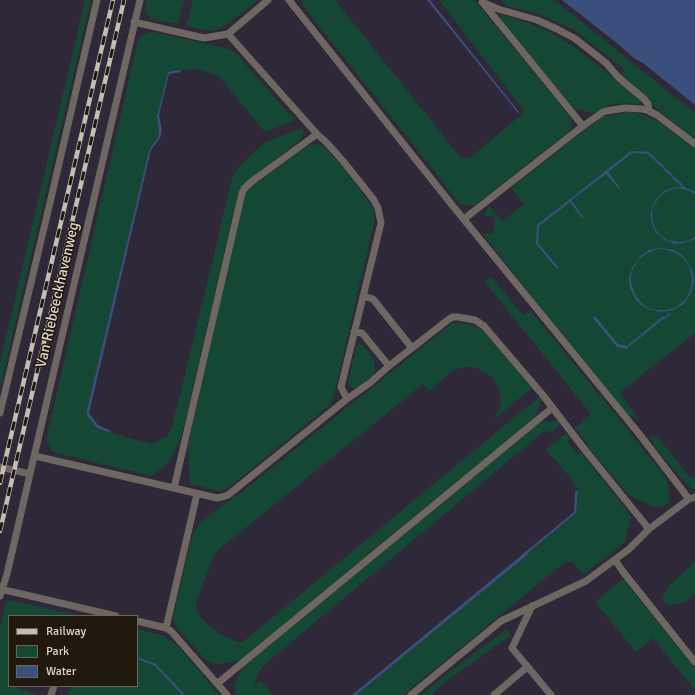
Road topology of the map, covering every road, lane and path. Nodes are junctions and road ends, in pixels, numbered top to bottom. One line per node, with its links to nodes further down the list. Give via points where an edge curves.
1 (97, 0): 19 (lane)
2 (140, 0): 6 (lane, Van Riebeeckhavenweg)
3 (268, 0): 7 (lane)
4 (288, 0): 12 (lane)
5 (481, 1): 8 (lane, via 498,9 537,20 574,38 606,63 644,99); 9 (lane)
6 (134, 22): 7 (lane, via 204,38); 20 (lane, Van Riebeeckhavenweg)
7 (228, 34): 10 (lane)
8 (650, 111): 9 (lane, via 625,108 606,111); 11 (lane)
9 (583, 126): 12 (lane)
10 (316, 134): 13 (lane, via 343,161 378,208 381,223); 23 (lane, via 244,189)
11 (695, 144)
12 (464, 219): 25 (lane)
13 (363, 296): 14 (lane); 15 (lane, via 373,299)
14 (354, 332): 16 (lane, via 362,333); 17 (lane, via 341,387)
15 (412, 348): 16 (lane); 18 (lane, via 453,317 475,320 484,326)
16 (389, 366): 17 (lane, via 372,382)
17 (347, 399): 24 (lane, via 228,495 217,498)
18 (552, 408): 26 (lane); 35 (lane)
19 (0, 413)
20 (35, 456): 22 (lane, Van Riebeeckhavenweg); 23 (lane)
21 (0, 467): 22 (lane)
22 (30, 474): 28 (lane, Van Riebeeckhavenweg)
23 (174, 488): 24 (lane)
24 (198, 494): 32 (lane)
25 (692, 498): 26 (lane)
26 (649, 529): 27 (lane)
27 (615, 560): 29 (lane, via 586,581); 33 (lane)
28 (1, 591): 30 (lane)
29 (532, 606): 34 (lane, via 512,648); 37 (lane, via 501,621)
30 (111, 615)
31 (138, 621): 32 (lane)
32 (166, 628): 35 (lane, via 172,631)
33 (695, 662)
34 (527, 667): 38 (lane); 39 (lane)
35 (218, 683): 36 (lane)
36 (228, 695)
37 (411, 695)
38 (494, 695)
39 (551, 695)

